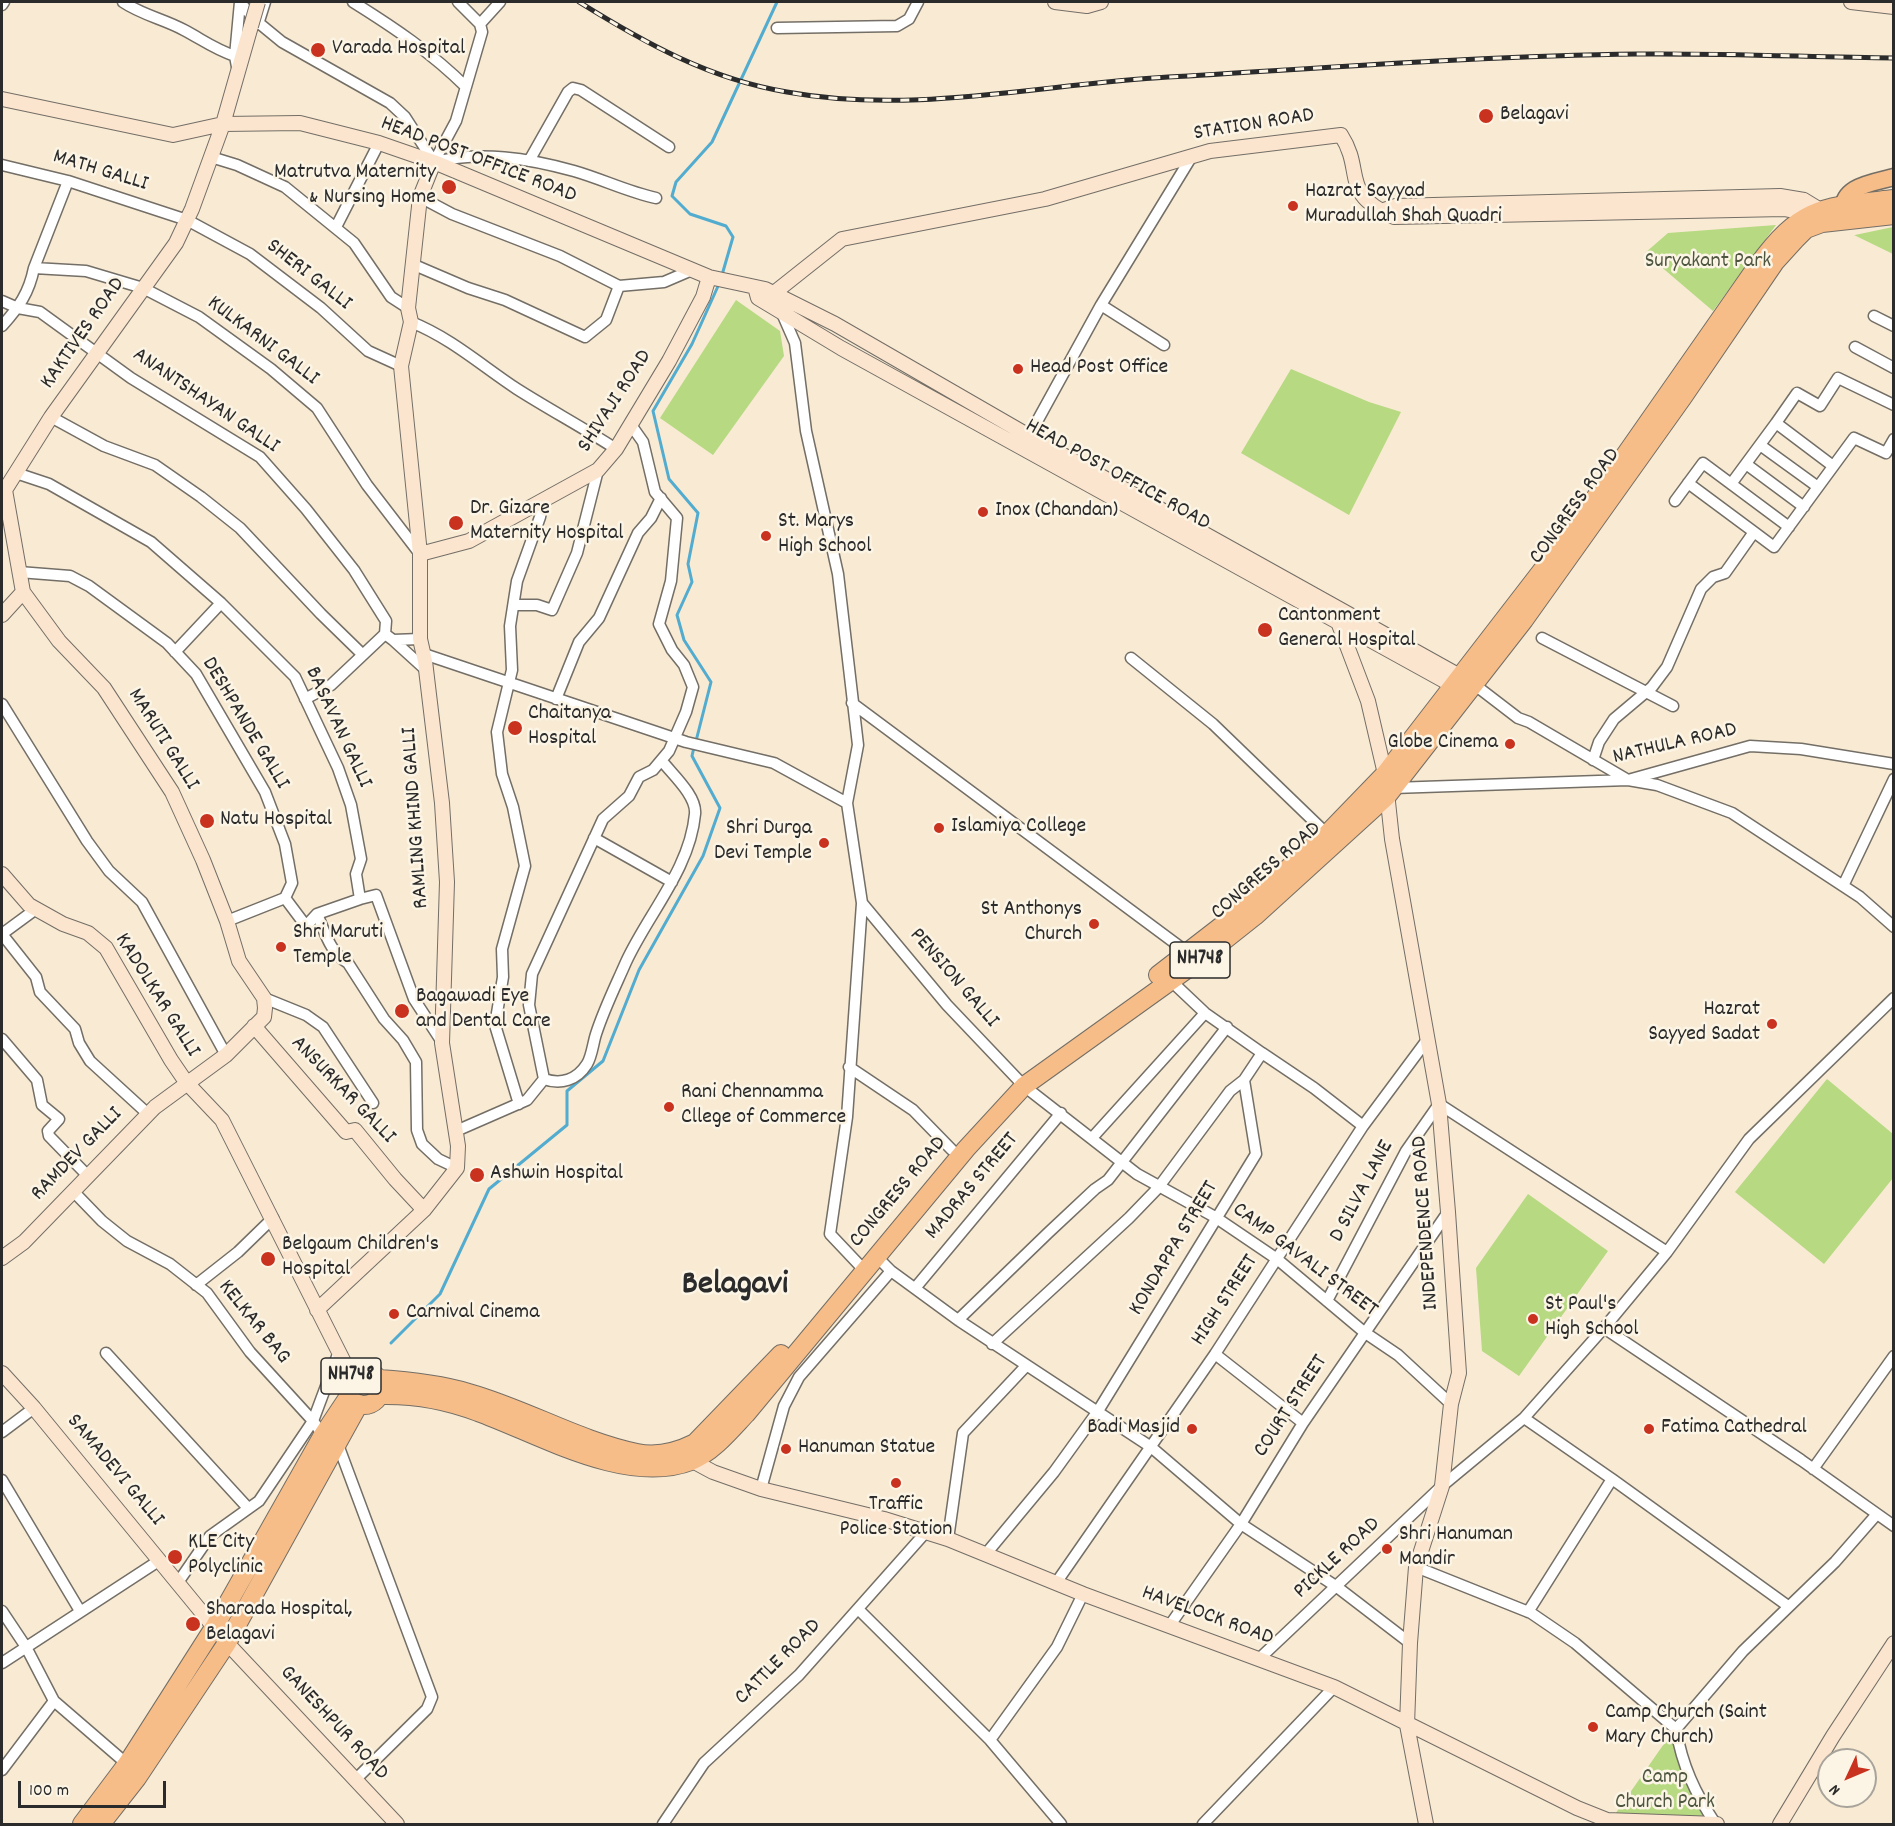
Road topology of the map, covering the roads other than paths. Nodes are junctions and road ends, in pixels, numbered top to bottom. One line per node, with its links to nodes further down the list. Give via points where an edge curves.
1 (123, 2): 16 (street, via 184,30 210,48)
2 (240, 2): 14 (street); 16 (street)
3 (258, 2): 14 (street, KAKTIVES ROAD, bridge)
4 (265, 2): 14 (street)
5 (353, 2): 18 (street, via 407,37)
6 (458, 2): 13 (street)
7 (500, 2): 13 (street)
8 (918, 2): 15 (street, via 909,20 897,26)
9 (1055, 2): 10 (street, via 1087,6)
10 (1101, 2)
11 (1853, 2): 12 (street)
12 (1893, 8)
13 (480, 24): 18 (street, via 477,56)
14 (255, 25): 17 (street, KAKTIVES ROAD); 26 (street, via 390,103 405,117)
15 (777, 28)
16 (235, 56): 17 (street)
17 (238, 74): 20 (street, KAKTIVES ROAD)
18 (466, 87): 26 (street, via 456,122)
19 (2, 99): 20 (street, HEAD POST OFFICE ROAD, via 172,135)
20 (223, 124): 21 (street, HEAD POST OFFICE ROAD, via 300,123); 24 (street, KAKTIVES ROAD)
21 (379, 143): 26 (street, HEAD POST OFFICE ROAD); 37 (street)
22 (669, 147): 25 (street, via 573,88)
23 (1192, 156): 34 (street, STATION ROAD, via 1341,135 1357,190 1394,217 1784,209); 45 (street, STATION ROAD, via 1046,199 842,239); 47 (street)
24 (211, 157): 36 (street, KAKTIVES ROAD); 37 (street, via 285,187)
25 (529, 161): 26 (street, via 463,155); 32 (street, via 575,171)
26 (434, 162): 31 (street); 40 (street, HEAD POST OFFICE ROAD)
27 (2, 165): 29 (street, MATH GALLI)
28 (1893, 177): 34 (main road, via 1854,189)
29 (68, 182): 36 (street, MATH GALLI); 39 (street)
30 (1893, 190): 34 (main road)
31 (420, 197): 38 (street); 42 (street, via 452,214 560,256)
32 (656, 198)
33 (1893, 199): 34 (highway, CONGRESS ROAD / NH748)
34 (1837, 214): 35 (highway, CONGRESS ROAD / NH748); 101 (highway, CONGRESS ROAD / NH748, via 1806,230 1775,262 1603,512)
35 (1893, 215)
36 (187, 220): 44 (street, KAKTIVES ROAD, via 176,243); 58 (street, SHERI GALLI, via 250,254 321,308 368,351)
37 (336, 227): 49 (street, via 354,243 391,297)
38 (412, 264): 42 (street, via 585,337 606,320); 49 (street)
39 (34, 268): 44 (street, KULKARNI GALLI, via 86,271); 48 (street, via 30,289)
40 (693, 270): 41 (street, HEAD POST OFFICE ROAD); 42 (street, via 664,282)
41 (713, 278): 43 (street, HEAD POST OFFICE ROAD); 63 (street, SHIVAJI ROAD)
42 (619, 286)
43 (754, 287): 45 (street, HEAD POST OFFICE ROAD); 50 (street, HEAD POST OFFICE ROAD, via 758,297)
44 (142, 288): 57 (street, KAKTIVES ROAD); 83 (street, KULKARNI GALLI, via 199,317 272,369 317,408 367,485)
45 (774, 293): 50 (street); 64 (street, HEAD POST OFFICE ROAD)
46 (2, 301): 48 (street, ANANTSHAYAN GALLI)
47 (1101, 305): 55 (street); 64 (street)
48 (18, 308): 53 (street); 57 (street, ANANTSHAYAN GALLI, via 40,312)
49 (408, 308): 52 (street)
50 (781, 311): 89 (street, HEAD POST OFFICE ROAD, via 851,353); 105 (street, via 795,343 806,431 838,574)
51 (1874, 316): 54 (street)
52 (411, 322): 58 (street, RAMLING KHIND GALLI); 67 (street, via 434,331 565,421)
53 (2, 326)
54 (1893, 326)
55 (1164, 345)
56 (1855, 347): 59 (street)
57 (99, 352): 61 (street, KAKTIVES ROAD); 92 (street, ANANTSHAYAN GALLI, via 131,378 260,457 354,570 386,621)
58 (401, 366): 83 (street, RAMLING KHIND GALLI)
59 (1893, 368)
60 (1893, 405): 62 (street, via 1838,378 1820,406 1797,393)
61 (51, 417): 71 (street, KAKTIVES ROAD); 96 (street, via 104,446 155,465 201,497 240,528)
62 (1776, 423): 66 (street); 69 (street)
63 (631, 425): 67 (street, SHIVAJI ROAD); 76 (street, via 642,442)
64 (1029, 436): 89 (street, HEAD POST OFFICE ROAD)
65 (1893, 439): 69 (street, via 1886,453 1854,438)
66 (1760, 445): 68 (street); 75 (street)
67 (616, 449): 70 (street, SHIVAJI ROAD)
68 (1746, 464): 73 (street); 79 (street)
69 (1833, 466): 75 (street)
70 (598, 470): 78 (street, SHIVAJI ROAD); 88 (street, via 577,553 552,610 537,604)
71 (16, 473): 74 (street, KAKTIVES ROAD); 87 (street, BASAVAN GALLI, via 49,484 151,542)
72 (1688, 483): 73 (street, via 1703,463); 77 (street); 81 (street)
73 (1731, 484): 80 (street)
74 (3, 486): 84 (street, KAKTIVES ROAD)
75 (1818, 487): 79 (street)
76 (661, 498): 104 (street, via 638,533 604,609 579,642); 108 (street, via 677,518 671,582 659,624 693,687)
77 (1675, 501)
78 (543, 502): 83 (street, SHIVAJI ROAD, via 469,541); 88 (street, via 517,581)
79 (1804, 507): 80 (street)
80 (1789, 527): 81 (street, via 1774,547)
81 (1754, 532): 102 (street, via 1725,573 1713,577 1701,589 1667,666)
82 (2, 540): 84 (street)
83 (420, 554): 94 (street, RAMLING KHIND GALLI)
84 (17, 556): 85 (street, KAKTIVES ROAD)
85 (19, 572): 86 (street, KAKTIVES ROAD); 95 (street, DESHPANDE GALLI, via 70,576 80,581)
86 (23, 592): 90 (street); 126 (street, MARUTI GALLI, via 59,641 104,688 172,792)
87 (221, 603): 95 (street); 103 (street, BASAVAN GALLI, via 295,677)
88 (514, 605): 100 (street)
89 (1322, 605): 91 (street, HEAD POST OFFICE ROAD); 101 (street, HEAD POST OFFICE ROAD)
90 (2, 615)
91 (1338, 622): 101 (street, HEAD POST OFFICE ROAD); 114 (street, INDEPENDENCE ROAD, via 1368,701)
92 (389, 637): 94 (street); 96 (street); 99 (street)
93 (1542, 638): 102 (street)
94 (420, 639): 97 (street, RAMLING KHIND GALLI)
95 (176, 652): 121 (street, DESHPANDE GALLI, via 196,674 265,792 285,844 292,883)
96 (362, 654): 103 (street, via 331,685)
97 (424, 654): 99 (street, RAMLING KHIND GALLI); 100 (street)
98 (1131, 658): 116 (street, via 1213,724)
99 (426, 670): 138 (street, RAMLING KHIND GALLI, via 447,882)
100 (509, 684): 104 (street); 147 (street, via 497,732 502,774 525,866 502,949 503,977 495,1025)
101 (1465, 685): 109 (street); 114 (highway, CONGRESS ROAD / NH748)
102 (1646, 692): 107 (street); 109 (street, via 1614,719)
103 (305, 699): 122 (street, BASAVAN GALLI, via 351,805 361,859 356,874)
104 (556, 699): 108 (street)
105 (852, 703): 115 (street, via 858,746); 129 (street)
106 (2, 704): 140 (street, via 87,841 109,871 142,902)
107 (1673, 705)
108 (674, 738): 110 (street); 115 (street, via 774,763)
109 (1593, 760): 113 (street)
110 (662, 761): 117 (street, via 639,777 629,796 603,819); 119 (street, via 693,800 696,812)
111 (1893, 764): 113 (street, NATHULA ROAD, via 1801,749 1750,746)
112 (1893, 779): 120 (street)
113 (1628, 780): 114 (street, NATHULA ROAD); 120 (street, via 1657,785 1732,813)
114 (1388, 786): 116 (highway, CONGRESS ROAD / NH748); 129 (highway, CONGRESS ROAD / NH748, via 1300,877); 137 (street, INDEPENDENCE ROAD)
115 (847, 803): 123 (street)
116 (1327, 834): 129 (highway, CONGRESS ROAD / NH748)
117 (594, 838): 119 (street); 142 (street, via 532,974 529,1005)
118 (2, 874): 124 (street, KADOLKAR GALLI)
119 (672, 882): 142 (street, via 627,959 587,1064 572,1079 556,1084)
120 (1843, 886): 127 (street)
121 (285, 898): 125 (street, via 306,926); 126 (street)
122 (360, 899): 125 (street); 138 (street, via 376,895 414,999)
123 (862, 903): 141 (street); 145 (street, PENSION GALLI, via 947,1005)
124 (36, 909): 128 (street); 144 (street, KADOLKAR GALLI, via 88,933 106,948)
125 (317, 914): 156 (street, via 331,945 348,963 416,1062 417,1130 422,1144 438,1160)
126 (227, 921): 131 (street, MARUTI GALLI, via 239,961)
127 (1893, 927)
128 (2, 934): 150 (street, via 36,977 40,992 75,1029 90,1061)
129 (1192, 957): 130 (highway, CONGRESS ROAD / NH748)
130 (1165, 976): 133 (street); 145 (highway, CONGRESS ROAD / NH748)
131 (264, 998): 134 (street, via 264,1017); 146 (street, via 306,1015 323,1027)
132 (1893, 998): 164 (street, PICKLE ROAD, via 1749,1139)
133 (1205, 1013): 135 (street); 153 (street)
134 (254, 1026): 140 (street, RAMDEV GALLI); 160 (street, ANSURKAR GALLI, via 346,1132 355,1130)
135 (1227, 1027): 139 (street); 155 (street)
136 (2, 1040): 157 (street, via 37,1080 42,1105 59,1119 48,1131 49,1136)
137 (1427, 1040): 148 (street, INDEPENDENCE ROAD); 151 (street, HIGH STREET)
138 (442, 1043): 152 (street, RAMLING KHIND GALLI)
139 (1262, 1053): 143 (street); 151 (street)
140 (226, 1055): 144 (street, RAMDEV GALLI)
141 (849, 1067): 154 (street, via 914,1110); 167 (street, via 847,1117 830,1234)
142 (544, 1079): 147 (street)
143 (1244, 1080): 158 (street, via 1221,1102); 162 (street, KONDAPPA STREET, via 1256,1154)
144 (186, 1082): 150 (street, RAMDEV GALLI); 163 (street, KADOLKAR GALLI, via 222,1120)
145 (1020, 1083): 149 (street, PENSION GALLI); 154 (highway, CONGRESS ROAD / NH748); 167 (highway, CONGRESS ROAD / NH748)
146 (373, 1102)
147 (519, 1104): 152 (street)
148 (1439, 1104): 161 (street, INDEPENDENCE ROAD); 164 (street); 171 (street, D SILVA LANE, via 1406,1151)
149 (1061, 1113): 153 (street, CAMP GAVALI STREET); 170 (street, MADRAS STREET)
150 (148, 1114): 157 (street, RAMDEV GALLI)
151 (1363, 1126): 166 (street, HIGH STREET)
152 (456, 1131): 156 (street, RAMLING KHIND GALLI)
153 (1092, 1138): 155 (street, CAMP GAVALI STREET)
154 (952, 1150): 167 (highway, CONGRESS ROAD / NH748)
155 (1124, 1163): 158 (street, CAMP GAVALI STREET); 173 (street)
156 (457, 1168): 160 (street)
157 (88, 1176): 159 (street, RAMDEV GALLI)
158 (1158, 1188): 162 (street, CAMP GAVALI STREET); 176 (street)
159 (73, 1191): 165 (street, RAMDEV GALLI, via 24,1242); 169 (street, KELKAR BAG, via 127,1241 170,1264)
160 (424, 1210): 172 (street)
161 (1448, 1212): 175 (street, COURT STREET); 186 (street, INDEPENDENCE ROAD, via 1459,1373)
162 (1215, 1217): 166 (street, CAMP GAVALI STREET); 188 (street, KONDAPPA STREET)
163 (273, 1218): 169 (street); 172 (street, KADOLKAR GALLI)
164 (1667, 1252): 174 (street, PICKLE ROAD)
165 (2, 1258)
166 (1277, 1259): 171 (street, CAMP GAVALI STREET); 178 (street, HIGH STREET)
167 (866, 1264): 168 (street); 194 (highway, CONGRESS ROAD / NH748, via 739,1422 708,1451)
168 (891, 1271): 170 (street); 199 (street, via 799,1377 784,1406)
169 (196, 1285): 192 (street, KELKAR BAG, via 207,1293 250,1352)
170 (916, 1287): 173 (street)
171 (1327, 1301): 175 (street, CAMP GAVALI STREET)
172 (317, 1310): 179 (street, KADOLKAR GALLI)
173 (958, 1320): 176 (street)
174 (1604, 1328): 189 (street, PICKLE ROAD); 195 (street)
175 (1364, 1332): 186 (street, CAMP GAVALI STREET, via 1398,1355); 190 (street, COURT STREET)
176 (992, 1344): 181 (street)
177 (106, 1353): 200 (street)
178 (1215, 1353): 190 (street); 193 (street, HIGH STREET)
179 (338, 1354): 183 (street, KADOLKAR GALLI); 192 (street)
180 (1893, 1356): 195 (street)
181 (1026, 1366): 188 (street); 205 (street, via 963,1433)
182 (2, 1373): 187 (street, SAMADEVI GALLI)
183 (351, 1376): 184 (highway, NH748, via 369,1371); 185 (highway, NH748, via 347,1385)
184 (379, 1387): 185 (highway, NH748, via 369,1404); 194 (highway, NH748, via 417,1381 470,1393 639,1454)
185 (354, 1400): 192 (highway, NH748)
186 (1451, 1404): 198 (street, INDEPENDENCE ROAD)
187 (34, 1408): 191 (street); 207 (street, SAMADEVI GALLI)
188 (1098, 1411): 193 (street); 206 (street, KONDAPPA STREET, via 1054,1472)
189 (1524, 1418): 196 (street); 198 (street, PICKLE ROAD)
190 (1303, 1423): 202 (street, COURT STREET)
191 (2, 1432)
192 (324, 1433): 200 (street); 219 (highway, NH748); 220 (highway, NH748); 233 (street, via 432,1697 427,1709)
193 (1151, 1448): 202 (street); 210 (street, HIGH STREET)
194 (684, 1456): 199 (street, HAVELOCK ROAD)
195 (1813, 1469): 201 (street)
196 (1612, 1479): 213 (street); 217 (street)
197 (2, 1480): 216 (street)
198 (1442, 1486): 208 (street, INDEPENDENCE ROAD); 211 (street, PICKLE ROAD)
199 (761, 1489): 204 (street, HAVELOCK ROAD)
200 (248, 1508): 209 (street, via 210,1536)
201 (1877, 1514): 203 (street); 213 (street, via 1835,1562)
202 (1241, 1524): 211 (street); 218 (street, COURT STREET)
203 (1893, 1526)
204 (926, 1532): 205 (street, HAVELOCK ROAD); 214 (street, CATTLE ROAD)
205 (948, 1539): 206 (street, HAVELOCK ROAD)
206 (985, 1555): 210 (street, HAVELOCK ROAD)
207 (160, 1560): 209 (street, SAMADEVI GALLI); 216 (street)
208 (1416, 1567): 217 (street); 221 (street, INDEPENDENCE ROAD)
209 (179, 1581): 219 (street, SAMADEVI GALLI)
210 (1056, 1583): 212 (street, HAVELOCK ROAD)
211 (1337, 1587): 221 (street); 224 (street, PICKLE ROAD)
212 (1083, 1593): 218 (street, HAVELOCK ROAD); 230 (street, via 1057,1647)
213 (1788, 1606): 229 (street)
214 (858, 1609): 230 (street); 238 (street, CATTLE ROAD, via 799,1675 704,1763)
215 (2, 1611): 223 (street)
216 (80, 1611): 223 (street)
217 (1528, 1612): 229 (street, via 1575,1643)
218 (1170, 1625): 224 (street, HAVELOCK ROAD)
219 (214, 1626): 220 (street, GANESHPUR ROAD); 231 (highway, NH748)
220 (227, 1643): 233 (street, GANESHPUR ROAD); 236 (highway, NH748, via 143,1769)
221 (1410, 1643): 228 (street, INDEPENDENCE ROAD)
222 (1893, 1643): 243 (street)
223 (26, 1647): 225 (street); 227 (street)
224 (1260, 1658): 226 (street, HAVELOCK ROAD)
225 (2, 1663)
226 (1334, 1687): 228 (street, HAVELOCK ROAD); 240 (street)
227 (54, 1701): 231 (street); 232 (street)
228 (1407, 1725): 234 (street, HAVELOCK ROAD); 241 (street, INDEPENDENCE ROAD)
229 (1676, 1729): 242 (street, via 1682,1761 1695,1792)
230 (990, 1740): 239 (street)
231 (127, 1764): 235 (highway, NH748)
232 (2, 1770)
233 (357, 1778): 237 (street, GANESHPUR ROAD)
234 (1610, 1822): 242 (street, HAVELOCK ROAD)
235 (81, 1824)
236 (101, 1824)
237 (397, 1824)
238 (663, 1824)
239 (1062, 1824)
240 (1203, 1824)
241 (1426, 1824)
242 (1716, 1824)
243 (1780, 1824)

